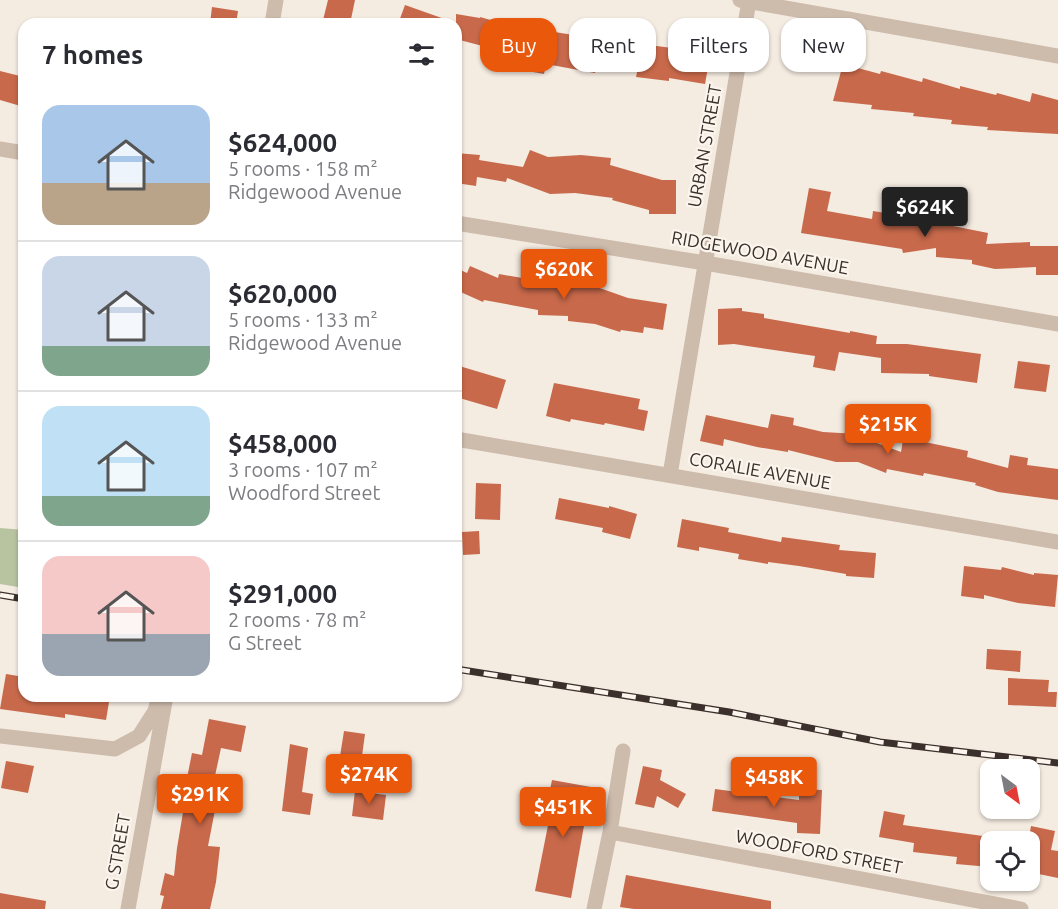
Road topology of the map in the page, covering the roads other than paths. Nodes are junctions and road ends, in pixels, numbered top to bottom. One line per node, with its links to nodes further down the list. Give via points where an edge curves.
1 (276, 0): 3 (street)
2 (745, 1): 4 (street); 8 (street, URBAN STREET)
3 (273, 18)
4 (1058, 56)
5 (0, 149): 6 (street)
6 (18, 152)
7 (462, 224): 8 (street, RIDGEWOOD AVENUE)
8 (705, 263): 9 (street, RIDGEWOOD AVENUE); 11 (street, URBAN STREET)
9 (1058, 324)
10 (462, 440): 11 (street, CORALIE AVENUE)
11 (670, 475): 12 (street, CORALIE AVENUE)
12 (1058, 542)
13 (157, 702): 15 (street, via 139,736 115,749)
14 (165, 702): 18 (street, G STREET)
15 (4, 737)
16 (623, 751): 17 (street)
17 (610, 832): 19 (street); 20 (street, WOODFORD STREET)
18 (128, 909)
19 (594, 909)
20 (1021, 909)

